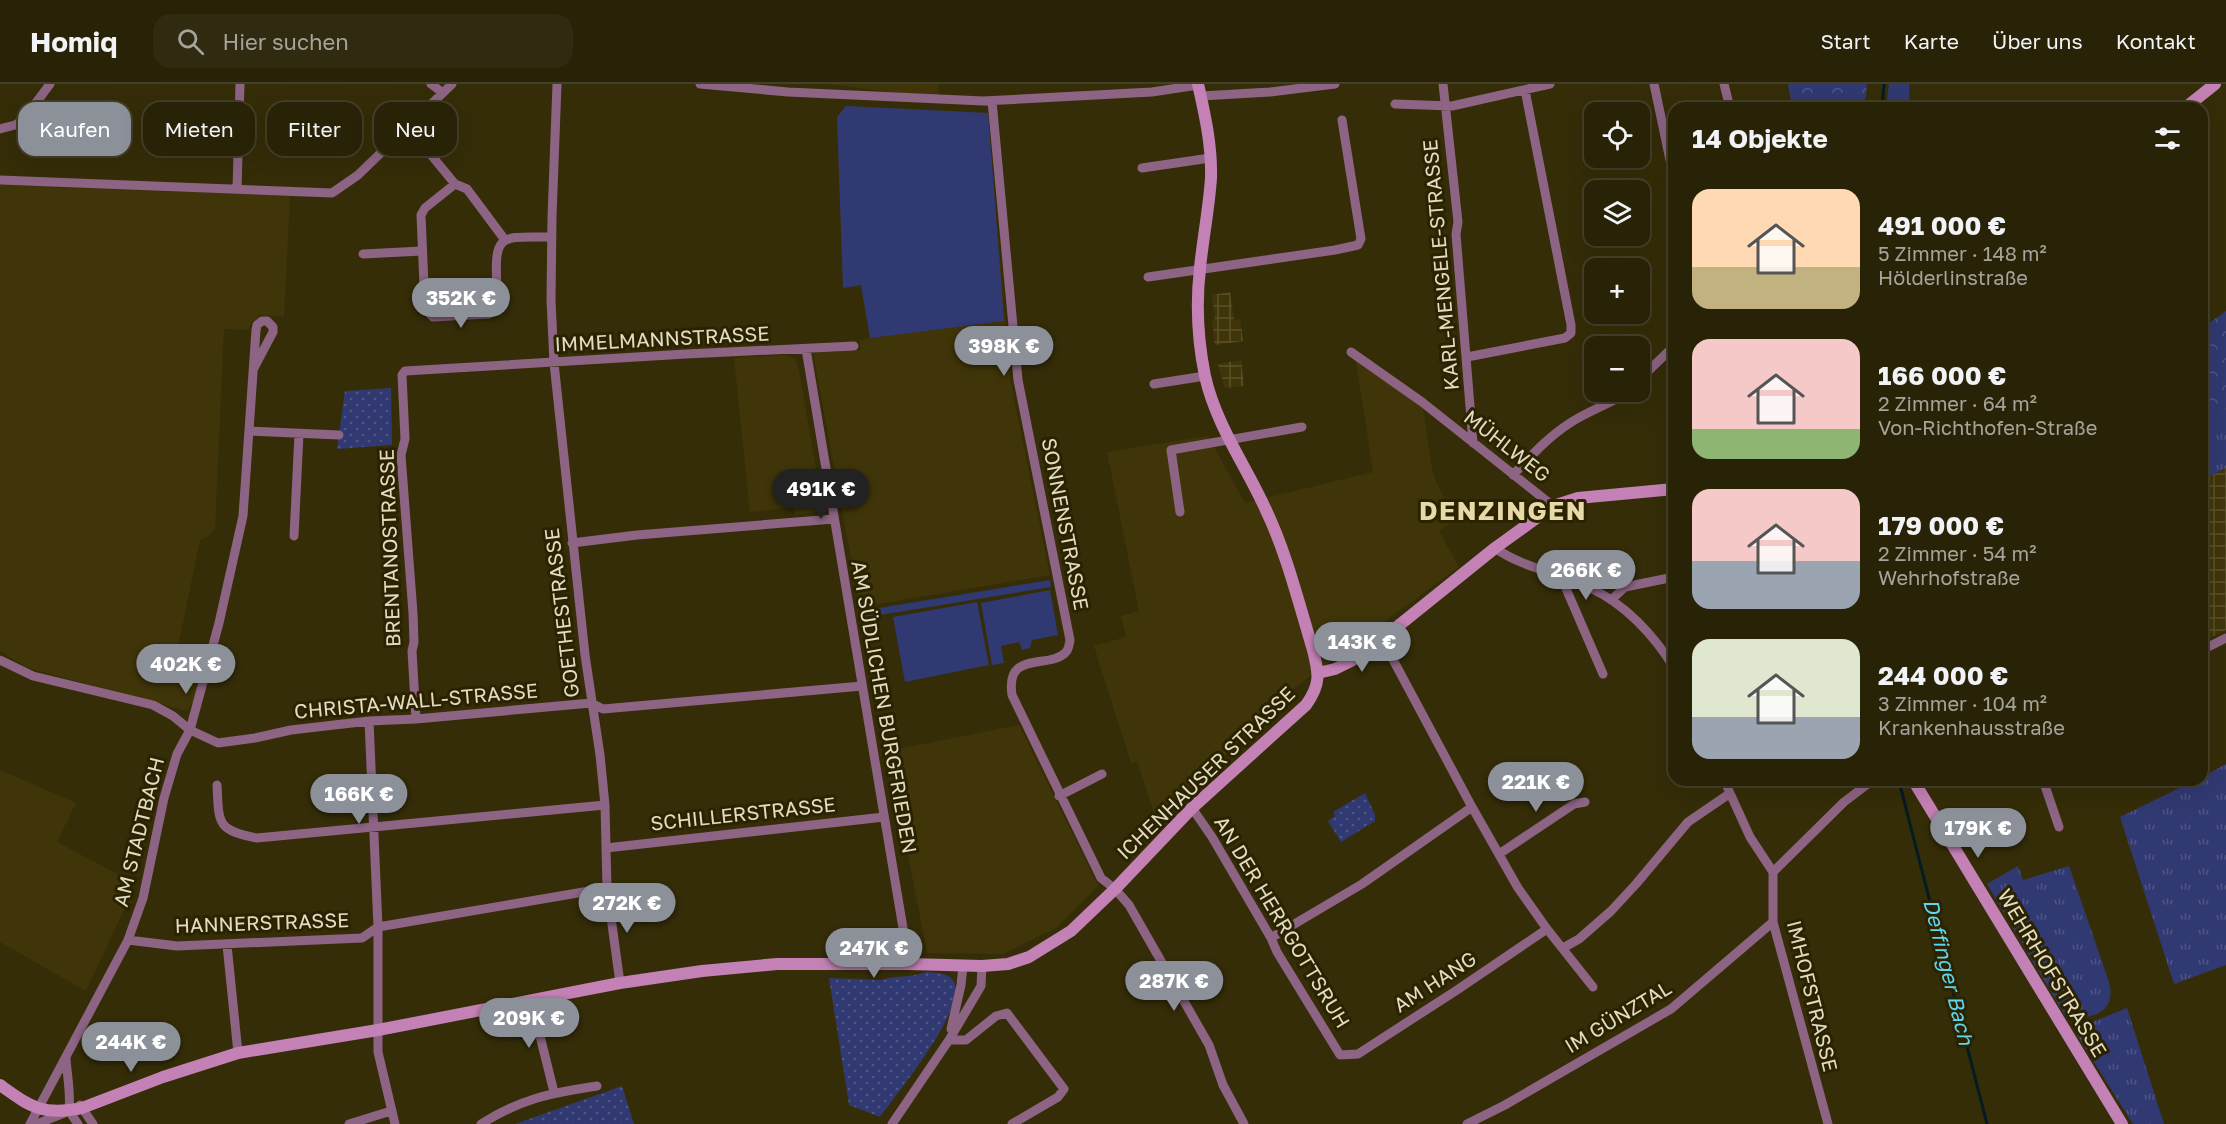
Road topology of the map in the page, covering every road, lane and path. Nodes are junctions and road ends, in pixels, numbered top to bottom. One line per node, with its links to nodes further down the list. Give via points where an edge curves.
1 (50, 84): 24 (street, via 23,120)
2 (240, 84): 32 (street)
3 (431, 84): 16 (street)
4 (452, 84): 16 (street)
5 (557, 84): 33 (street, GOETHESTRASSE)
6 (700, 84): 17 (street)
7 (1335, 84): 13 (street, via 1270,92)
8 (1443, 84): 22 (street, KARL-MENGELE-STRASSE)
9 (1550, 84): 15 (street)
10 (1654, 84): 25 (street)
11 (1724, 84): 19 (street)
12 (2215, 84): 20 (street)
13 (1199, 88): 17 (street); 28 (street)
14 (1502, 89): 15 (street); 22 (street)
15 (1525, 90): 43 (street, via 1571,333 1565,338)
16 (443, 93): 18 (street)
17 (992, 101): 87 (street, SONNENSTRASSE, via 1018,380 1070,640 1063,656 1026,664 1010,682 1012,695)
18 (434, 102)
19 (1728, 102)
20 (2192, 102)
21 (1395, 104): 22 (street)
22 (1446, 105): 43 (street, KARL-MENGELE-STRASSE)
23 (1342, 120): 37 (street, via 1361,239 1358,245)
24 (0, 129)
25 (1668, 150)
26 (378, 156): 32 (street, via 337,191 325,194)
27 (432, 156): 31 (street)
28 (1210, 158): 29 (street); 37 (street)
29 (1142, 168)
30 (0, 180): 32 (street)
31 (455, 184): 34 (street, via 467,189); 35 (street, via 421,215)
32 (237, 189)
33 (552, 237): 34 (street); 44 (street, GOETHESTRASSE)
34 (505, 240): 35 (street, via 498,246 496,257 496,308 488,314 428,314)
35 (422, 251): 36 (street)
36 (363, 254)
37 (1199, 270): 38 (street); 48 (street, via 1198,318)
38 (1148, 277)
39 (854, 346): 40 (street, IMMELMANNSTRASSE)
40 (806, 349): 44 (street, IMMELMANNSTRASSE); 61 (street, AM SÜDLICHEN BURGFRIEDEN)
41 (1351, 352): 56 (street, MÜHLWEG)
42 (1668, 352): 46 (street)
43 (1467, 357): 56 (street, KARL-MENGELE-STRASSE)
44 (554, 363): 47 (street, IMMELMANNSTRASSE, via 414,370); 63 (street, GOETHESTRASSE)
45 (254, 368): 52 (street, AM STADTBACH)
46 (1650, 369)
47 (402, 375): 77 (street, BRENTANOSTRASSE, via 405,439 401,455 413,613)
48 (1205, 376): 49 (street); 55 (street)
49 (1154, 384)
50 (1613, 402): 57 (street, via 1556,433)
51 (1302, 427): 55 (street)
52 (250, 431): 53 (street); 79 (street, AM STADTBACH, via 243,516 218,629)
53 (299, 434): 54 (street); 62 (street)
54 (339, 435)
55 (1228, 440): 60 (street, via 1171,450); 73 (street, via 1266,509)
56 (1473, 443): 57 (street, MÜHLWEG)
57 (1514, 475): 59 (street, MÜHLWEG)
58 (1668, 490): 59 (street, via 1578,498)
59 (1553, 506): 64 (street)
60 (1180, 512)
61 (834, 519): 63 (street); 75 (street, AM SÜDLICHEN BURGFRIEDEN)
62 (294, 536)
63 (572, 543): 76 (street, GOETHESTRASSE)
64 (1495, 548): 65 (street); 69 (street)
65 (1561, 577): 67 (street); 74 (street)
66 (1668, 579): 67 (street, via 1625,587)
67 (1611, 600): 72 (street, via 1636,620)
68 (2226, 638): 70 (street)
69 (1382, 639): 73 (street, via 1351,662); 90 (street)
70 (2208, 647)
71 (0, 660): 79 (street, CHRISTA-WALL-STRASSE, via 33,676 153,705)
72 (1668, 660)
73 (1318, 672): 91 (street, ICHENHAUSER STRASSE, via 1314,693 1306,705)
74 (1603, 674)
75 (862, 686): 76 (street, CHRISTA-WALL-STRASSE, via 603,709); 92 (street, AM SÜDLICHEN BURGFRIEDEN)
76 (591, 703): 77 (street, CHRISTA-WALL-STRASSE); 89 (street, GOETHESTRASSE)
77 (416, 719): 78 (street, CHRISTA-WALL-STRASSE)
78 (369, 721): 79 (street, CHRISTA-WALL-STRASSE, via 218,743); 93 (street)
79 (190, 729): 104 (street, AM STADTBACH, via 168,781 143,898)
80 (1102, 774): 87 (street)
81 (217, 785): 93 (street, via 219,818 239,835 257,838)
82 (1726, 786): 86 (street)
83 (1865, 786): 97 (street)
84 (1917, 786): 138 (street, WEHRHOFSTRASSE)
85 (2045, 786): 94 (street)
86 (1729, 794): 97 (street); 106 (street, via 1688,822 1611,911)
87 (1059, 796): 99 (street, SONNENSTRASSE, via 1101,878)
88 (1585, 802): 96 (street, via 1574,804)
89 (605, 805): 93 (street); 95 (street, GOETHESTRASSE)
90 (1472, 807): 96 (street); 103 (street, via 1362,884)
91 (1192, 808): 99 (street, ICHENHAUSER STRASSE); 103 (street, AN DER HERRGOTTSRUH)
92 (885, 817): 95 (street, SCHILLERSTRASSE); 107 (street, AM SÜDLICHEN BURGFRIEDEN)
93 (372, 827): 101 (street)
94 (2059, 827)
95 (606, 848): 98 (street, GOETHESTRASSE)
96 (1499, 854): 102 (street)
97 (1773, 872): 100 (street, IMHOFSTRASSE)
98 (607, 888): 101 (street, HANNERSTRASSE); 110 (street, GOETHESTRASSE)
99 (1115, 889): 109 (street, ICHENHAUSER STRASSE, via 1071,931 1049,946 1008,964); 135 (street, SONNENSTRASSE, via 1209,1046 1222,1085)
100 (1773, 922): 136 (street, IM GÜNZTAL, via 1671,1009); 137 (street, IMHOFSTRASSE)
101 (378, 927): 105 (street, HANNERSTRASSE, via 362,938); 113 (street)
102 (1547, 929): 106 (street); 117 (street, AM HANG, via 1358,1054)
103 (1271, 938): 117 (street, AN DER HERRGOTTSRUH)
104 (128, 939): 105 (street, HANNERSTRASSE, via 177,946); 116 (street, AM STADTBACH)
105 (227, 945): 115 (street)
106 (1563, 948): 111 (street)
107 (909, 964): 108 (street, ICHENHAUSER STRASSE); 110 (street, ICHENHAUSER STRASSE, via 777,964)
108 (963, 966): 109 (street, ICHENHAUSER STRASSE); 114 (street)
109 (982, 966): 114 (street, via 981,986)
110 (620, 983): 112 (street, ICHENHAUSER STRASSE)
111 (1593, 987)
112 (531, 1000): 113 (street, ICHENHAUSER STRASSE); 120 (street)
113 (378, 1030): 115 (street, ICHENHAUSER STRASSE); 125 (street, via 378,1052)
114 (949, 1041): 133 (street); 134 (street, via 966,1040 996,1016 1007,1014 1064,1089 1058,1097)
115 (238, 1053): 122 (street, ICHENHAUSER STRASSE)
116 (66, 1055): 121 (street); 123 (street, AM STADTBACH)
117 (1340, 1055)
118 (0, 1085): 123 (street)
119 (597, 1086): 120 (street)
120 (554, 1092): 132 (street, via 508,1108)
121 (71, 1093): 122 (street); 124 (street)
122 (82, 1108): 124 (street, ICHENHAUSER STRASSE); 129 (street)
123 (37, 1109): 124 (street, ICHENHAUSER STRASSE); 126 (street, AM STADTBACH)
124 (69, 1111): 126 (street); 127 (street); 128 (street)
125 (391, 1111): 130 (street); 131 (street)
126 (37, 1124)
127 (51, 1124)
128 (78, 1124)
129 (93, 1124)
130 (349, 1124)
131 (395, 1124)
132 (481, 1124)
133 (892, 1124)
134 (1012, 1124)
135 (1244, 1124)
136 (1467, 1124)
137 (1828, 1124)
138 (2121, 1124)

